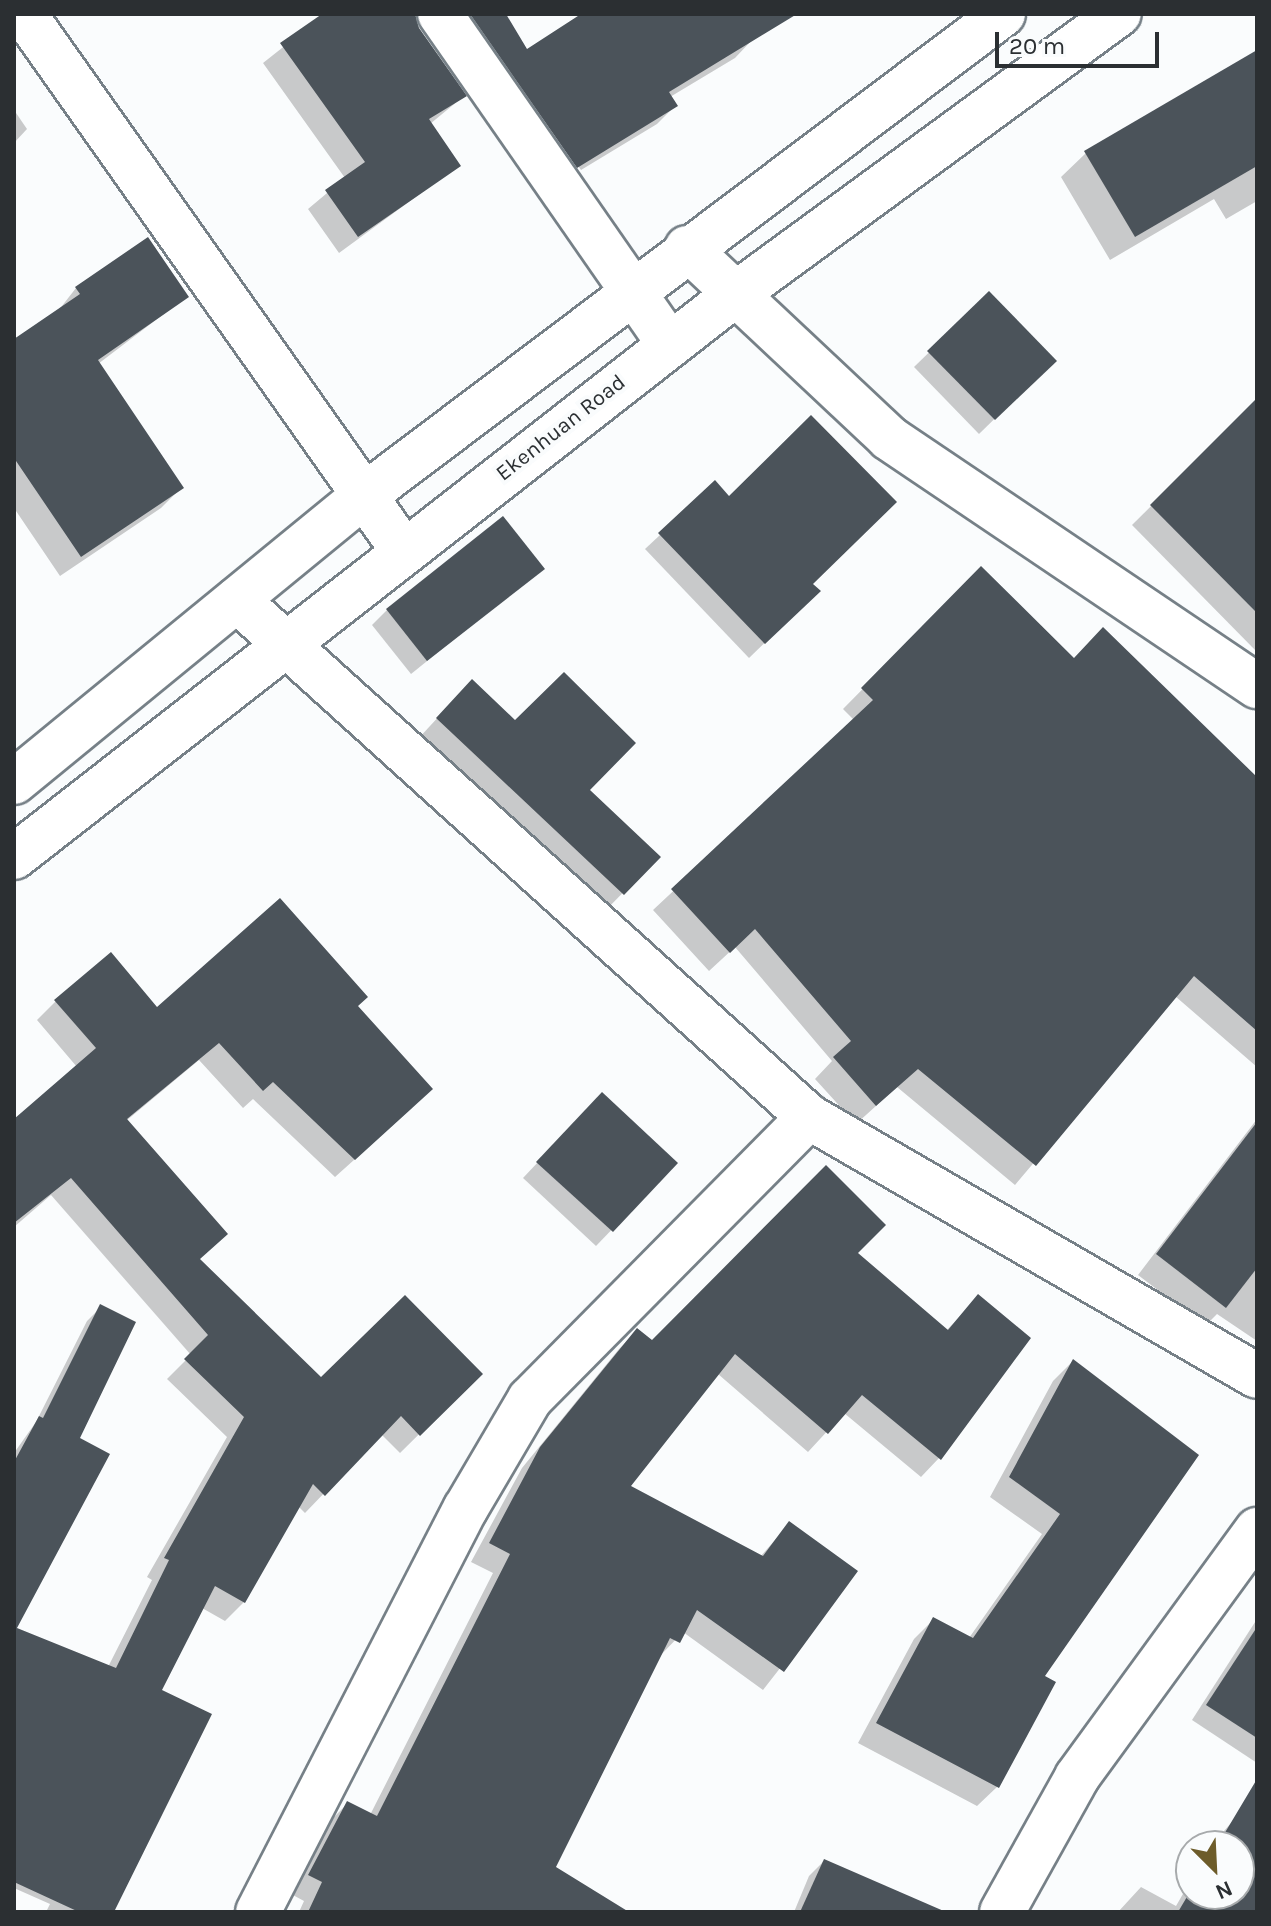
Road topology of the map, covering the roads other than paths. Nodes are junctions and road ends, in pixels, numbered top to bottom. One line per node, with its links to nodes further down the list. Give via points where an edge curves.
1 (24, 14): 9 (street)
2 (440, 14): 6 (street)
3 (1003, 14): 5 (street)
4 (1119, 14): 7 (street, Ekenhuan Road)
5 (687, 248): 6 (street); 7 (street)
6 (629, 292): 8 (street); 9 (street)
7 (733, 296): 8 (street, Ekenhuan Road); 13 (street, via 889,438)
8 (670, 345): 10 (street, Ekenhuan Road)
9 (361, 498): 10 (street); 11 (street)
10 (403, 550): 12 (street, Ekenhuan Road)
11 (237, 600): 12 (street); 14 (street)
12 (289, 641): 15 (street, Ekenhuan Road); 16 (street)
13 (1257, 686)
14 (14, 782)
15 (14, 857)
16 (809, 1117): 17 (street); 19 (street, via 530,1399 466,1508)
17 (1257, 1376)
18 (1257, 1530): 20 (street, via 1077,1777)
19 (258, 1912)
20 (1002, 1912)

